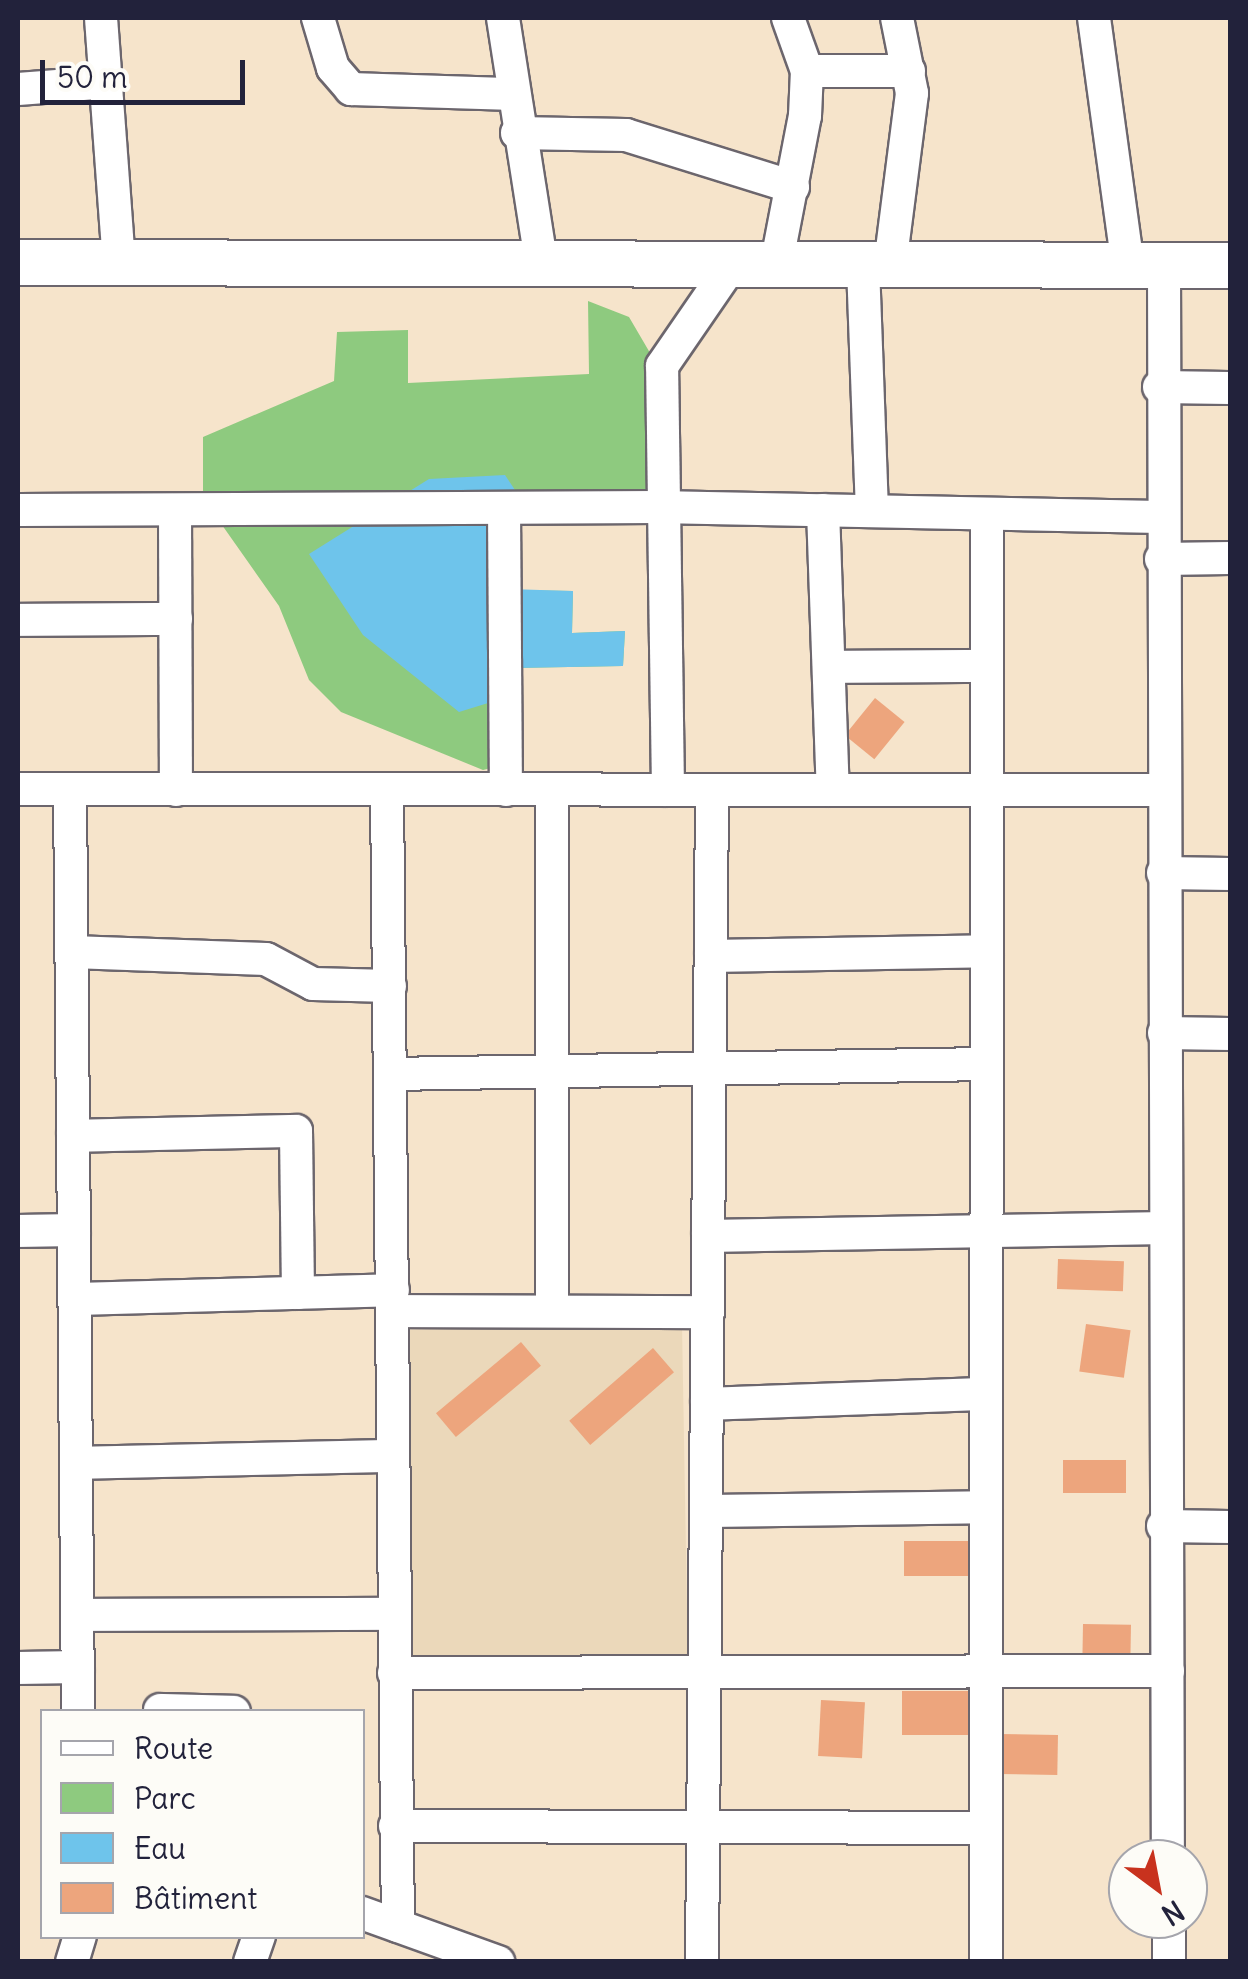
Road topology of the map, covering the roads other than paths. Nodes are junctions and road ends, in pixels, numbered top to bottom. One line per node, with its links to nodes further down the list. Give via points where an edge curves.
1 (100, 18): 9 (street)
2 (318, 18): 11 (street, via 333,68 351,89)
3 (502, 18): 11 (street)
4 (788, 18): 7 (street)
5 (896, 18): 8 (street)
6 (1094, 18): 19 (street)
7 (807, 70): 8 (street); 13 (street)
8 (908, 71): 18 (street)
9 (110, 82): 10 (street); 16 (street)
10 (18, 89)
11 (514, 94): 12 (street)
12 (518, 132): 13 (street, via 626,135); 17 (street)
13 (793, 186): 15 (street)
14 (18, 262): 16 (street)
15 (754, 265): 17 (street); 18 (street); 23 (street, via 662,366)
16 (118, 266): 17 (street)
17 (542, 266)
18 (877, 266): 19 (street); 27 (street)
19 (1146, 266): 20 (street); 21 (street)
20 (1230, 266)
21 (1160, 387): 22 (street); 30 (street)
22 (1230, 388)
23 (657, 507): 25 (street); 26 (street); 43 (street)
24 (18, 510): 28 (street)
25 (504, 510): 28 (street); 41 (street)
26 (823, 510): 27 (street); 36 (street)
27 (872, 511): 29 (street)
28 (175, 512): 33 (street)
29 (987, 514): 30 (street); 35 (street)
30 (1160, 517): 32 (street)
31 (1230, 558): 32 (street)
32 (1160, 559): 47 (street)
33 (176, 619): 34 (street); 39 (street)
34 (18, 620)
35 (987, 666): 36 (street); 46 (street)
36 (828, 667): 45 (street)
37 (70, 789): 38 (street); 39 (street); 51 (street)
38 (18, 790)
39 (176, 790): 40 (street)
40 (387, 790): 41 (street); 53 (street)
41 (506, 790): 42 (street)
42 (552, 790): 43 (street); 58 (street)
43 (668, 790): 44 (street)
44 (712, 790): 45 (street); 52 (street)
45 (833, 790): 46 (street)
46 (987, 790): 47 (street); 50 (street)
47 (1162, 790): 48 (street)
48 (1163, 872): 49 (street); 54 (street)
49 (1230, 874)
50 (986, 950): 52 (street); 56 (street)
51 (72, 952): 53 (street, via 266,958 314,984); 60 (street)
52 (711, 956): 57 (street)
53 (390, 986): 59 (street)
54 (1164, 1033): 55 (street); 61 (street)
55 (1230, 1034)
56 (986, 1064): 57 (street); 64 (street)
57 (710, 1069): 58 (street); 65 (street)
58 (552, 1072): 59 (street); 69 (street)
59 (390, 1074): 68 (street)
60 (73, 1136): 62 (street); 66 (street, via 296,1131)
61 (1165, 1228): 64 (street); 77 (street)
62 (74, 1230): 63 (street); 67 (street)
63 (18, 1231)
64 (986, 1231): 65 (street); 71 (street)
65 (708, 1236): 70 (street)
66 (298, 1293): 67 (street); 68 (street)
67 (75, 1299): 74 (street)
68 (394, 1301): 69 (street); 73 (street)
69 (552, 1311): 70 (street)
70 (708, 1312): 72 (street)
71 (986, 1394): 72 (street); 75 (street)
72 (707, 1404): 76 (street)
73 (392, 1456): 74 (street); 79 (street)
74 (76, 1463): 80 (street)
75 (986, 1507): 76 (street); 85 (street)
76 (707, 1511): 86 (street)
77 (1162, 1526): 78 (street); 83 (street)
78 (1230, 1527)
79 (394, 1614): 80 (street); 84 (street)
80 (78, 1615): 81 (street)
81 (78, 1667): 82 (street); 87 (street)
82 (18, 1668)
83 (1168, 1671): 85 (street); 91 (street)
84 (394, 1672): 86 (street); 88 (street)
85 (985, 1672): 86 (street); 90 (street)
86 (704, 1675): 89 (street)
87 (78, 1709)
88 (395, 1826): 89 (street); 93 (street)
89 (703, 1827): 90 (street); 95 (street)
90 (985, 1828): 96 (street)
91 (1168, 1839)
92 (365, 1914): 93 (street)
93 (398, 1926): 94 (street)
94 (498, 1962)
95 (702, 1962)
96 (986, 1962)

